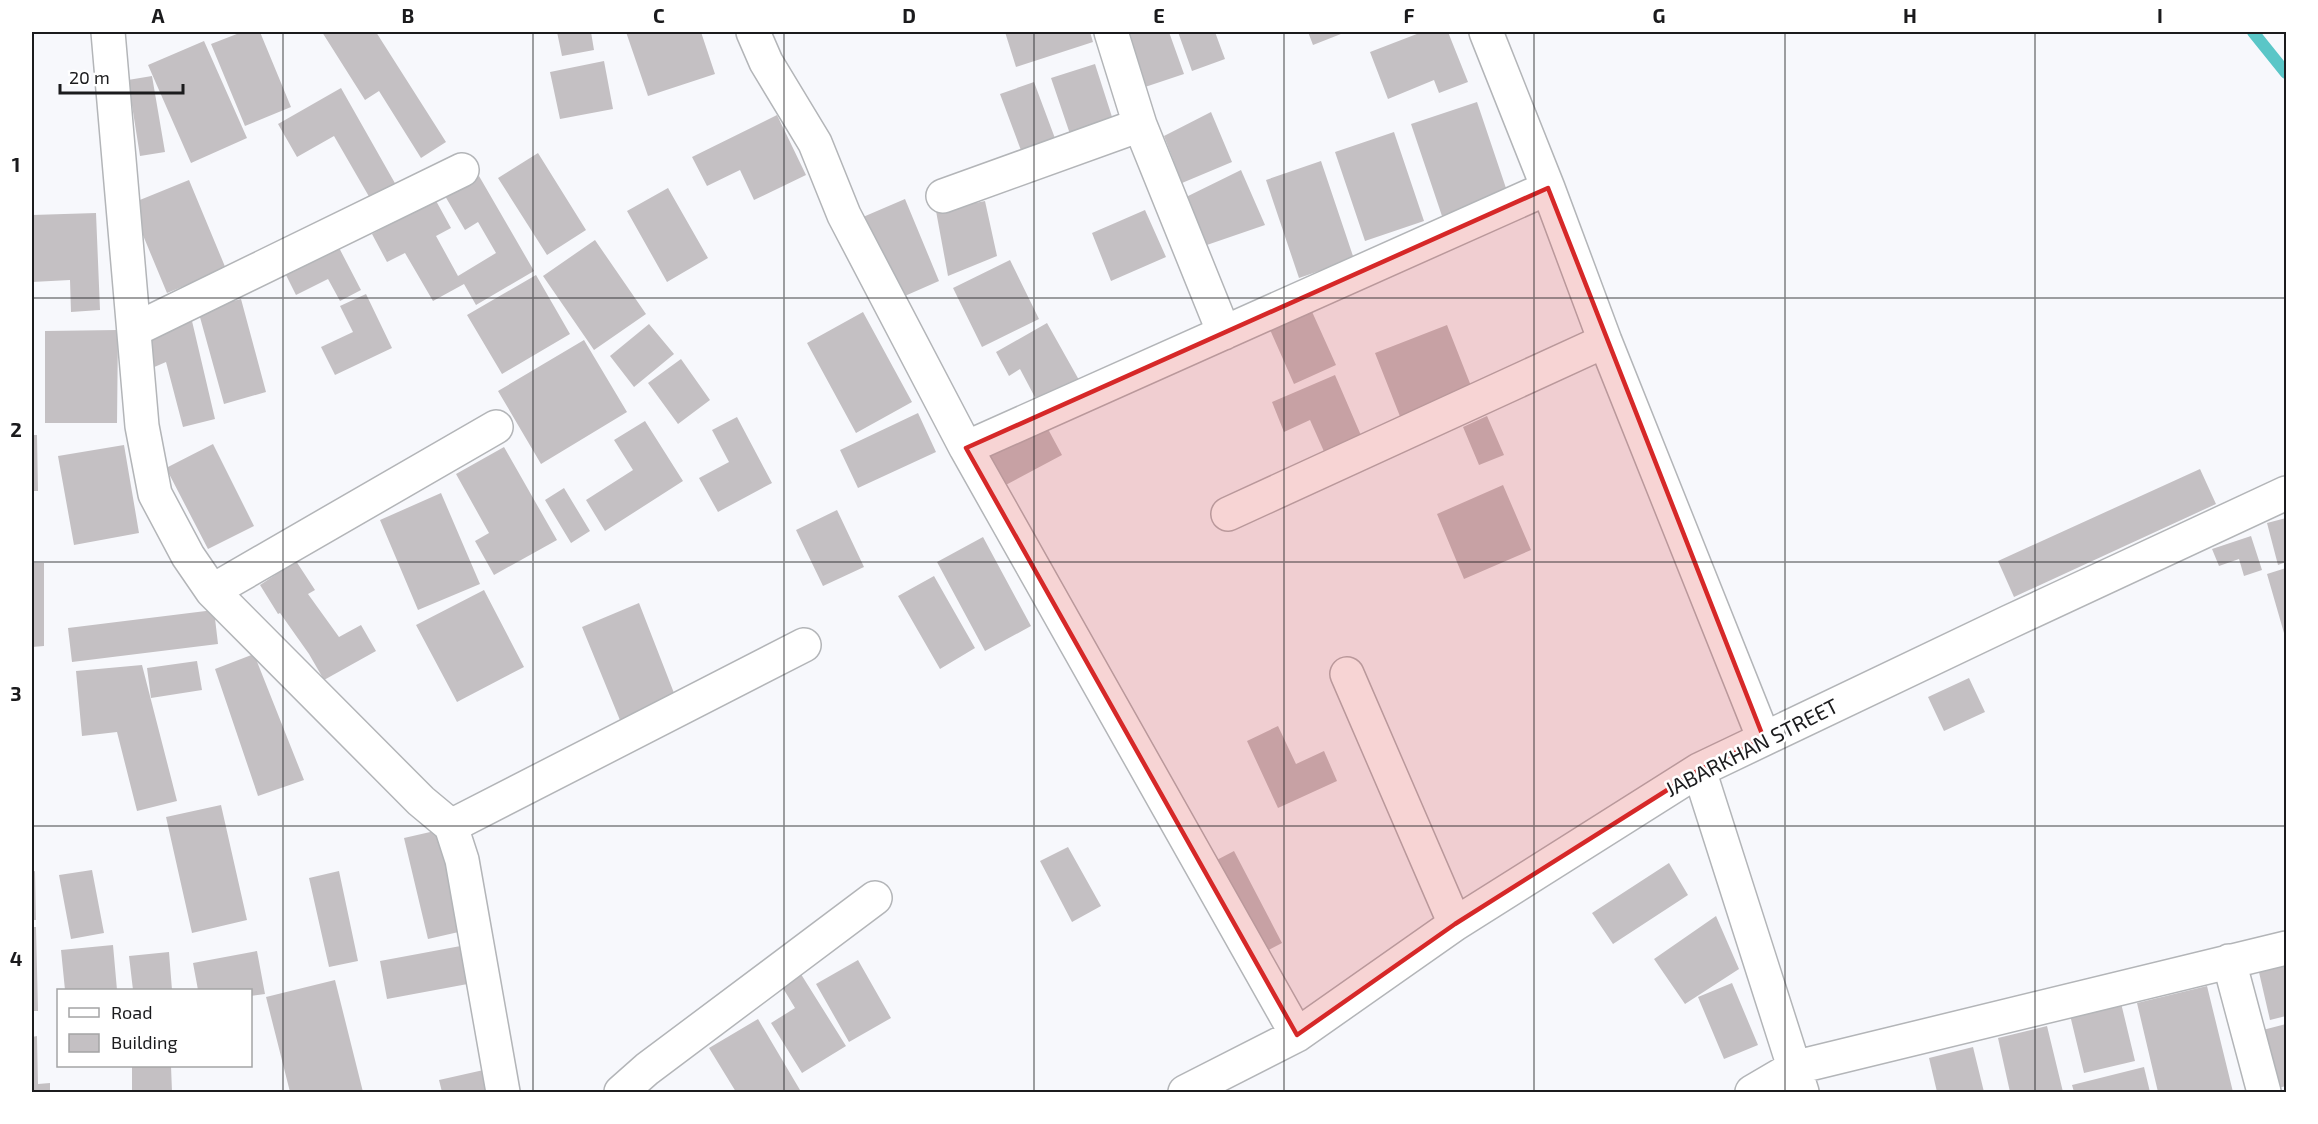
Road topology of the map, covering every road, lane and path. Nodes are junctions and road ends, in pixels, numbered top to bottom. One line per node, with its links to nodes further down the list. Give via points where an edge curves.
1 (108, 32): 9 (street)
2 (753, 32): 13 (street, via 766,62 815,143 844,215)
3 (1111, 32): 5 (street)
4 (1486, 32): 7 (street)
5 (1140, 125): 8 (street); 10 (street)
6 (462, 170): 9 (street)
7 (1548, 188): 10 (street); 11 (street)
8 (944, 196)
9 (134, 330): 16 (street, via 142,426 155,494)
10 (1224, 333): 13 (street)
11 (1605, 341): 15 (street); 19 (street)
12 (496, 427): 16 (street)
13 (966, 448): 26 (street)
14 (2286, 493): 19 (street, JABARKHAN STREET)
15 (1228, 514)
16 (212, 591): 21 (street, via 421,801)
17 (804, 645): 21 (street)
18 (1347, 674): 23 (street)
19 (1764, 739): 20 (street, JABARKHAN STREET)
20 (1699, 770): 23 (street, JABARKHAN STREET); 27 (street)
21 (451, 826): 28 (street, via 462,860)
22 (875, 898): 29 (street)
23 (1455, 924): 26 (street, JABARKHAN STREET)
24 (2286, 948): 25 (street)
25 (2229, 961): 27 (street); 32 (street)
26 (1297, 1035): 30 (street, JABARKHAN STREET)
27 (1798, 1080): 31 (street)
28 (503, 1092)
29 (621, 1092)
30 (1185, 1092)
31 (1752, 1092)
32 (2264, 1092)

